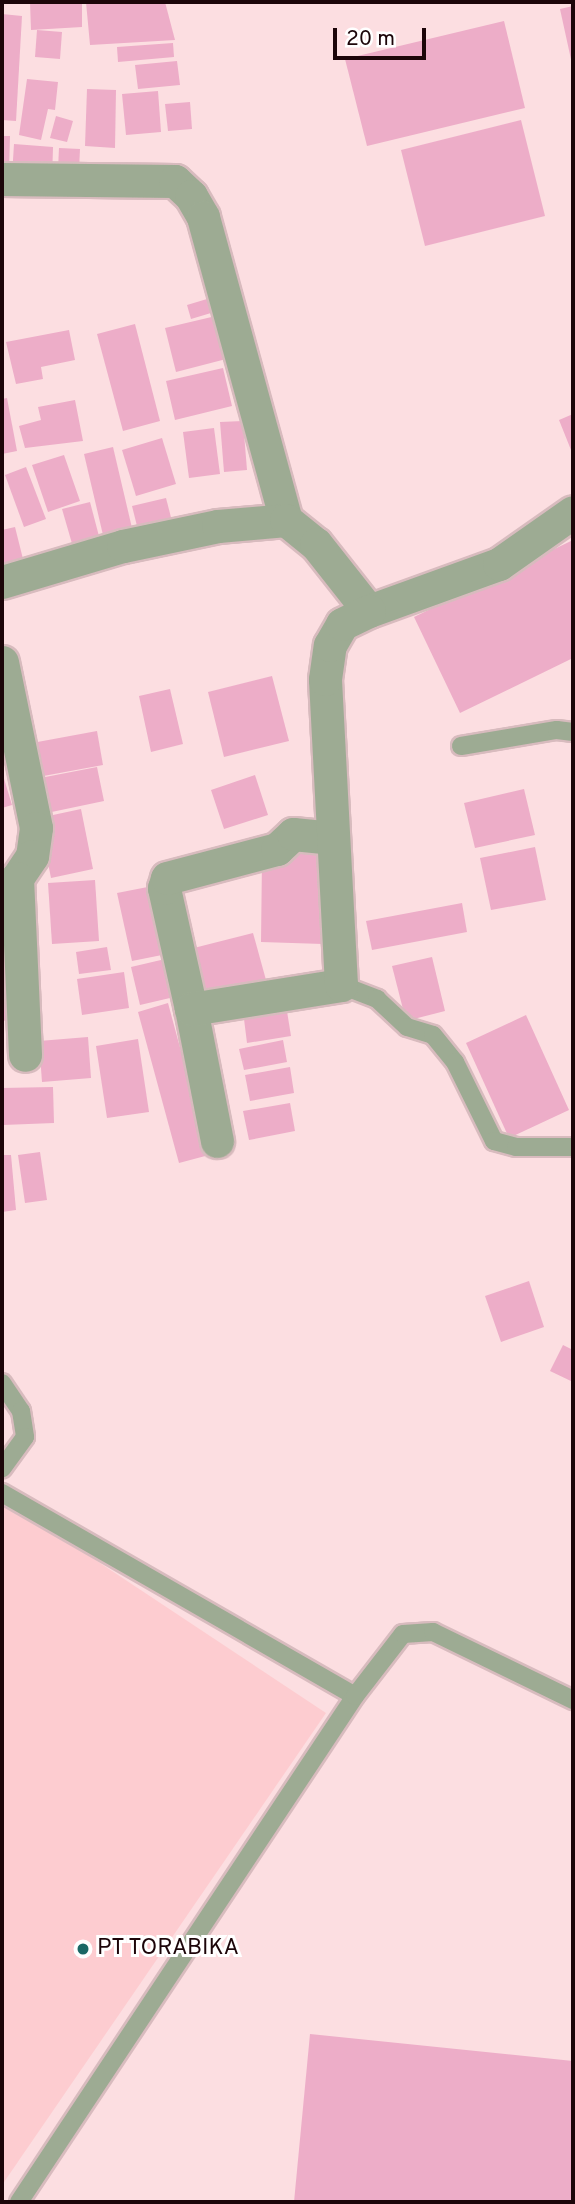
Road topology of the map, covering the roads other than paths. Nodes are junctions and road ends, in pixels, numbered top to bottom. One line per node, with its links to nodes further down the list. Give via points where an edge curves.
1 (2, 179): 3 (street, via 175,181 191,196 204,217)
2 (573, 512): 5 (street, via 499,564)
3 (286, 520): 4 (street, via 218,526 136,543); 5 (street, via 316,544)
4 (2, 582)
5 (369, 611): 9 (street, via 342,624 330,645 325,679)
6 (2, 662): 12 (street, via 36,828 32,856 17,878)
7 (573, 732): 8 (lane, via 557,730)
8 (461, 746)
9 (333, 838): 10 (street); 11 (street, via 293,834 277,849 167,878 164,888)
10 (341, 985): 11 (street); 14 (lane, via 377,999 407,1027 433,1035 455,1062 494,1141 516,1147)
11 (191, 1009): 13 (street)
12 (25, 1055)
13 (217, 1141)
14 (573, 1147)
15 (2, 1382): 16 (lane, via 21,1411 25,1437)
16 (2, 1469)
17 (2, 1493): 18 (lane)
18 (355, 1696): 19 (lane, via 404,1634 433,1632); 20 (lane)
19 (573, 1700)
20 (19, 2202)

